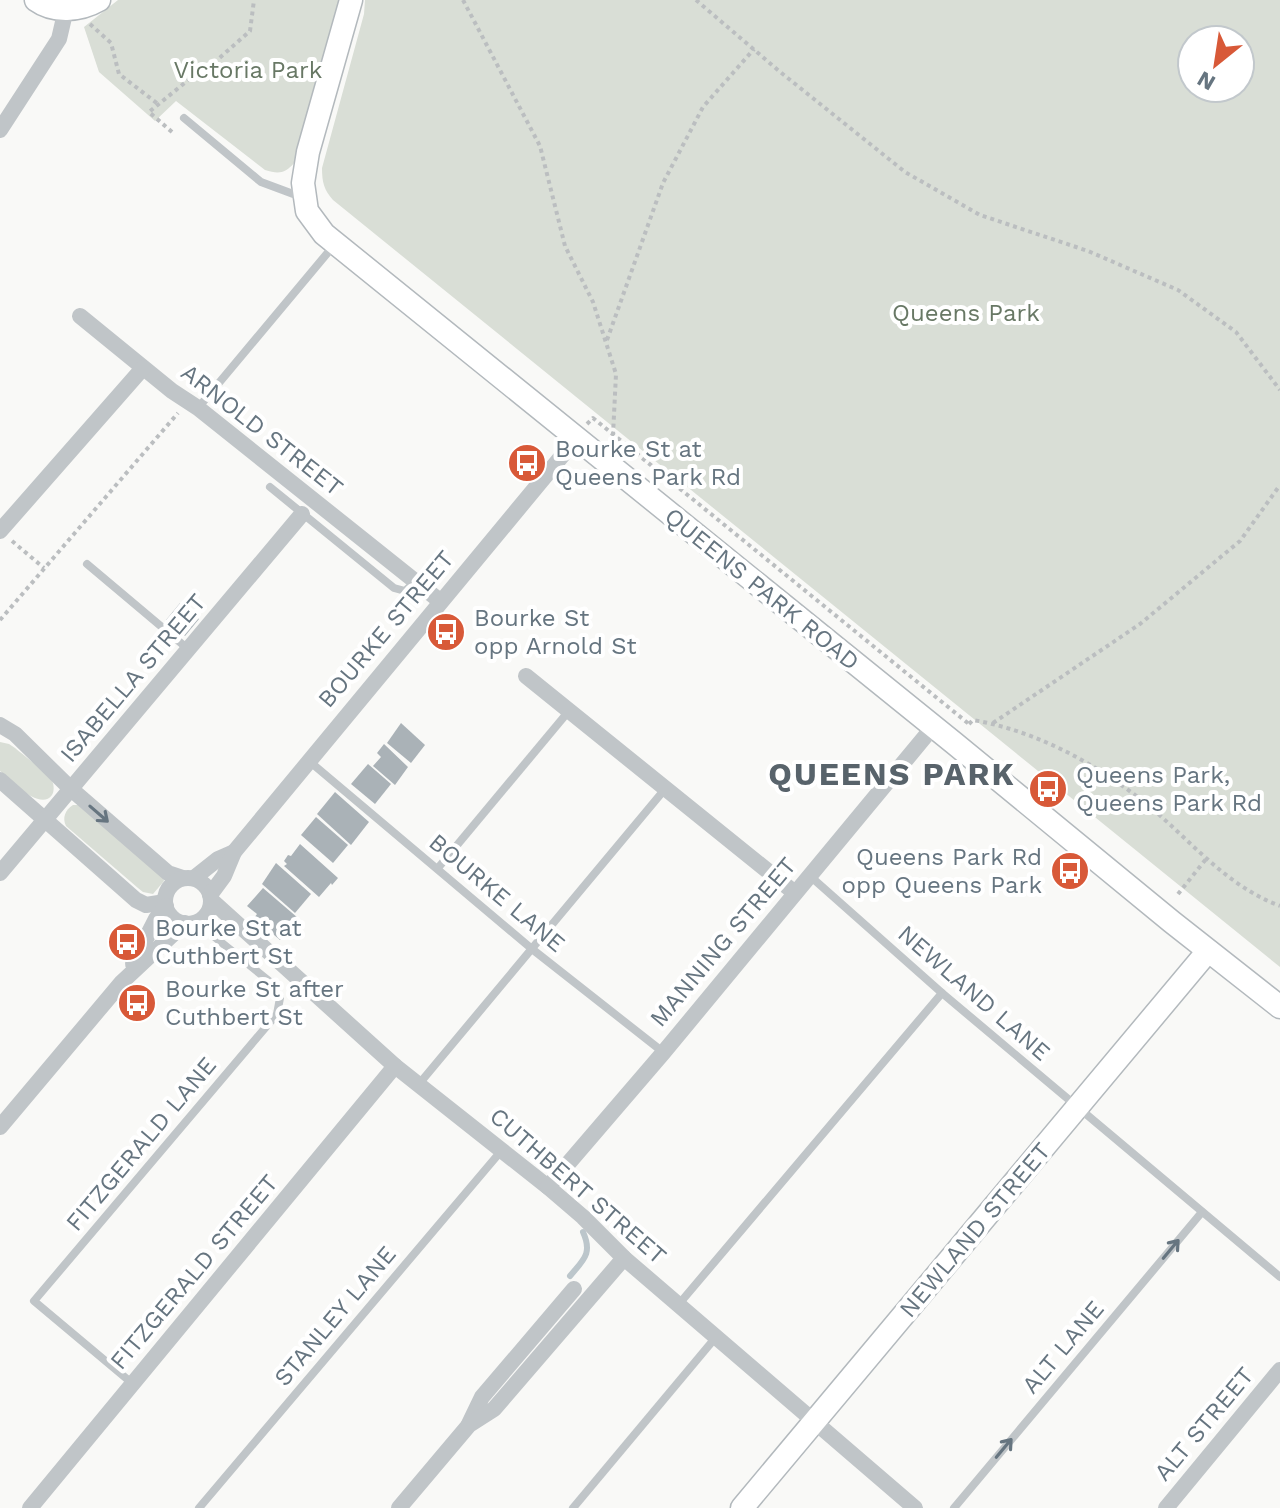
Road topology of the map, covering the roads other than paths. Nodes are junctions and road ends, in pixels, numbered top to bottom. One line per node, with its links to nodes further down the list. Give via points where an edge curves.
1 (36, 0): 4 (street)
2 (99, 0): 4 (street)
3 (351, 0): 7 (street, via 308,152)
4 (66, 9): 6 (street, via 59,39)
5 (184, 118): 7 (lane, via 261,182)
6 (0, 130)
7 (305, 198): 8 (street, QUEENS PARK ROAD, via 315,224)
8 (335, 244): 11 (lane); 12 (street, QUEENS PARK ROAD)
9 (80, 316): 10 (street, ARNOLD STREET)
10 (143, 368): 11 (street, ARNOLD STREET); 15 (street)
11 (191, 404): 17 (street, ARNOLD STREET)
12 (576, 439): 18 (street, BOURKE STREET); 23 (street, QUEENS PARK ROAD)
13 (270, 487): 14 (lane, ARNOLD STREET)
14 (302, 514): 17 (lane, ARNOLD STREET, via 394,588 405,591); 19 (street, ISABELLA STREET)
15 (0, 532)
16 (87, 564): 19 (lane)
17 (415, 582): 18 (street, ARNOLD STREET)
18 (440, 601): 24 (street, BOURKE STREET)
19 (188, 650): 26 (street, ISABELLA STREET)
20 (526, 676): 21 (street)
21 (568, 712): 27 (street); 30 (lane)
22 (0, 725): 26 (street)
23 (933, 727): 32 (street, MANNING STREET); 39 (street, QUEENS PARK ROAD)
24 (308, 761): 29 (street, BOURKE STREET); 30 (lane, BOURKE LANE)
25 (0, 780): 28 (street)
26 (71, 789): 28 (street, ISABELLA STREET); 33 (street, one-way to 33, via 168,873)
27 (665, 789): 34 (street); 38 (lane)
28 (44, 820): 31 (street, ISABELLA STREET); 36 (street, via 136,900)
29 (234, 852): 33 (street, BOURKE STREET); 35 (street, BOURKE STREET)
30 (438, 868): 38 (lane, BOURKE LANE)
31 (0, 873)
32 (809, 876): 34 (street, MANNING STREET); 41 (lane, NEWLAND LANE)
33 (188, 878): 35 (street, via 202,883); 36 (street, via 171,884)
34 (795, 893): 43 (street, MANNING STREET)
35 (210, 897): 37 (street, via 207,913); 44 (street, CUTHBERT STREET)
36 (165, 904): 37 (street, via 173,918); 40 (street)
37 (191, 922): 40 (street); 57 (lane, FITZGERALD LANE, via 274,985 280,998 277,1014 34,1301)
38 (532, 949): 43 (lane, BOURKE LANE); 45 (lane)
39 (1208, 951): 42 (street, QUEENS PARK ROAD); 46 (street, NEWLAND STREET)
40 (122, 982): 47 (street)
41 (942, 993): 46 (lane, NEWLAND LANE); 54 (lane)
42 (1280, 1007)
43 (663, 1053): 49 (street, MANNING STREET)
44 (395, 1066): 45 (street, CUTHBERT STREET); 57 (street, FITZGERALD STREET)
45 (418, 1084): 48 (street, CUTHBERT STREET)
46 (1078, 1107): 50 (lane); 58 (street, NEWLAND STREET)
47 (0, 1127)
48 (502, 1150): 49 (street, CUTHBERT STREET); 61 (lane, STANLEY LANE)
49 (548, 1187): 51 (street, CUTHBERT STREET)
50 (1202, 1212): 52 (lane); 66 (lane, ALT LANE, one-way to 50)
51 (624, 1258): 54 (street, CUTHBERT STREET); 59 (street, via 494,1409)
52 (1280, 1277)
53 (574, 1289): 59 (street, via 482,1397)
54 (678, 1305): 55 (street, CUTHBERT STREET)
55 (716, 1337): 58 (street, CUTHBERT STREET); 63 (lane)
56 (1280, 1370): 67 (street, ALT STREET)
57 (133, 1384): 60 (street, FITZGERALD STREET)
58 (814, 1421): 64 (street, NEWLAND STREET); 65 (street, CUTHBERT STREET)
59 (469, 1425): 62 (street)
60 (30, 1508)
61 (199, 1508)
62 (399, 1508)
63 (573, 1508)
64 (742, 1508)
65 (915, 1508)
66 (954, 1508)
67 (1166, 1508)

